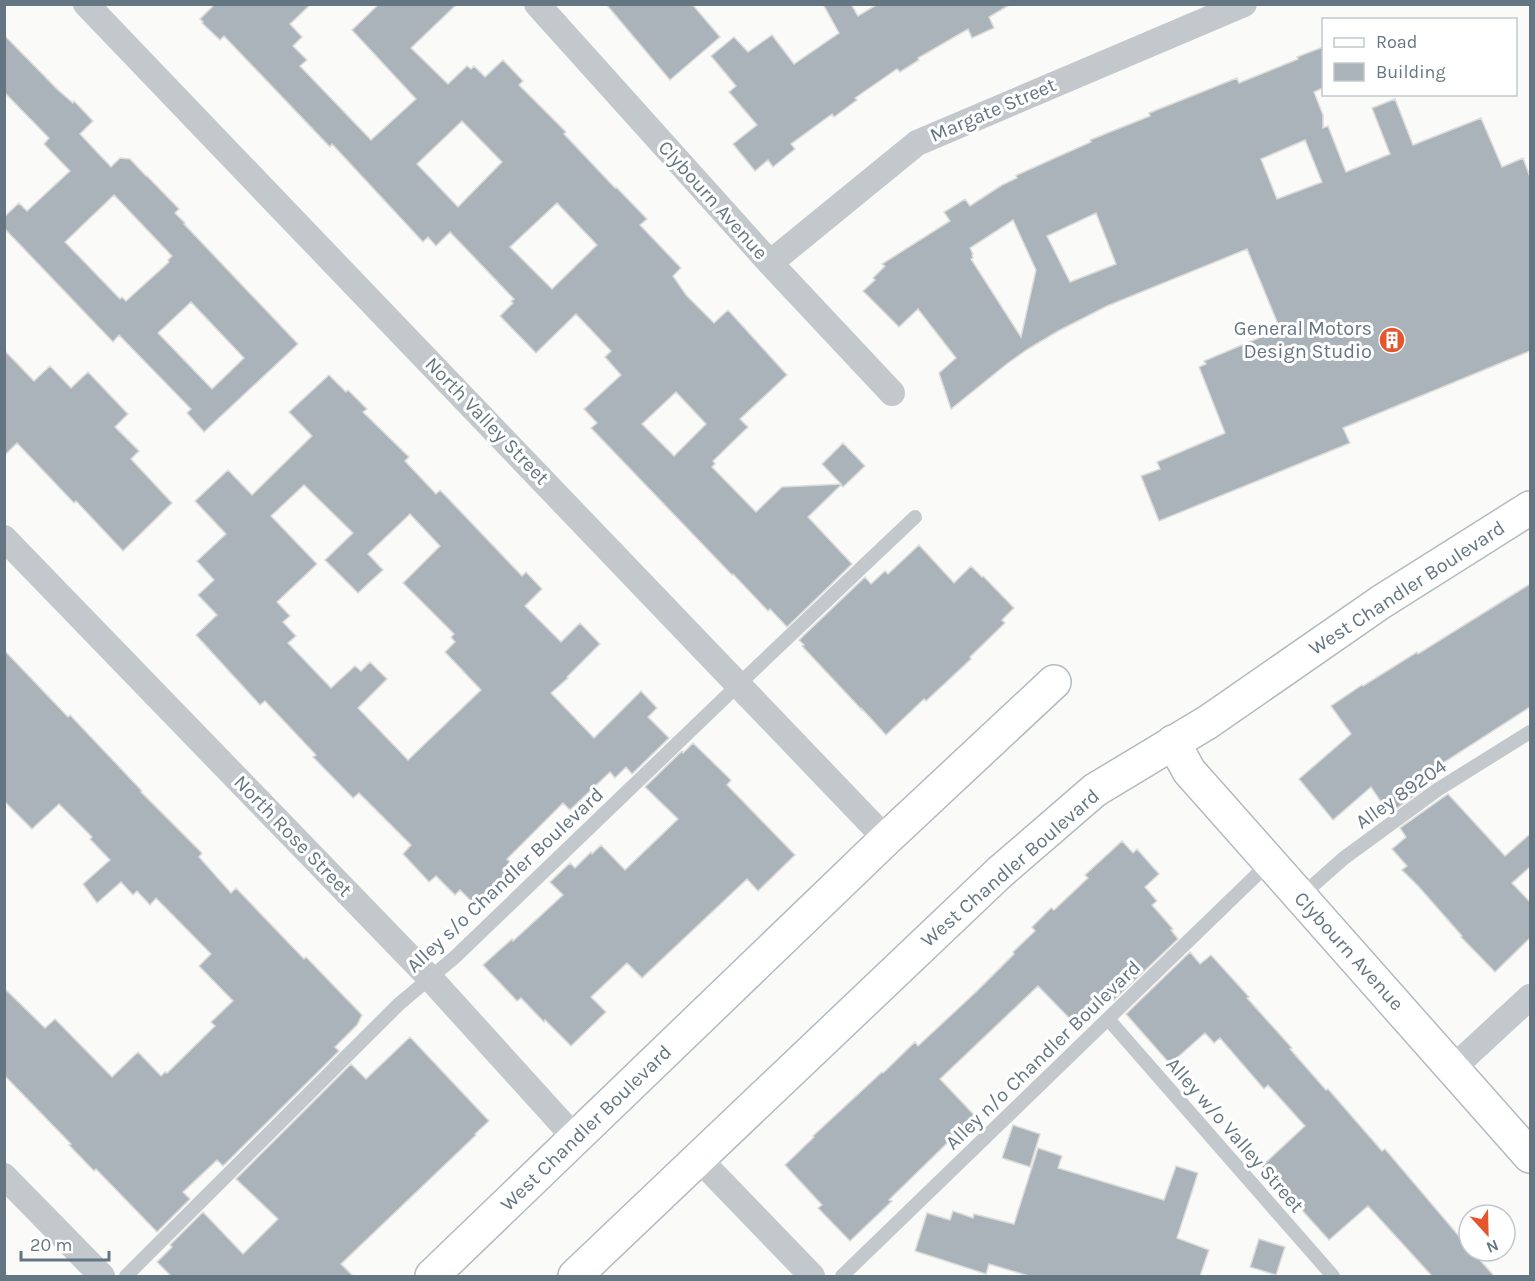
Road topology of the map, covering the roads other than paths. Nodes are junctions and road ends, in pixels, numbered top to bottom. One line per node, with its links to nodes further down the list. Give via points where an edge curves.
1 (87, 4): 10 (street, North Valley Street)
2 (537, 4): 4 (street, Clybourn Avenue)
3 (1244, 4): 4 (street, Margate Street, via 917,143)
4 (770, 262): 5 (street, Clybourn Avenue)
5 (892, 393)
6 (1530, 508): 12 (main road, West Chandler Boulevard, via 1381,602)
7 (915, 517): 10 (lane, Alley s/o Chandler Boulevard)
8 (4, 538): 16 (street, North Rose Street)
9 (1054, 682): 13 (main road, West Chandler Boulevard)
10 (739, 684): 13 (street, North Valley Street); 16 (lane, Alley s/o Chandler Boulevard)
11 (1530, 732): 15 (lane, Alley 89204, via 1437,790 1344,858)
12 (1173, 742): 14 (main road, Clybourn Avenue, via 1189,771); 22 (main road, West Chandler Boulevard, via 1095,790 1000,872)
13 (886, 839): 20 (main road, West Chandler Boulevard)
14 (1270, 862): 15 (main road, Clybourn Avenue); 18 (lane, Alley n/o Chandler Boulevard)
15 (1301, 897): 19 (main road, Clybourn Avenue)
16 (430, 978): 20 (street, North Rose Street); 25 (lane, Alley s/o Chandler Boulevard, via 399,1004)
17 (1530, 997): 19 (street)
18 (1108, 1019): 29 (lane, Alley n/o Chandler Boulevard); 30 (lane, Alley w/o Valley Street)
19 (1453, 1068): 21 (main road, Clybourn Avenue)
20 (576, 1139): 26 (main road, West Chandler Boulevard)
21 (1530, 1156)
22 (698, 1158): 27 (main road, West Chandler Boulevard); 28 (street)
23 (4, 1176): 24 (street)
24 (102, 1276)
25 (126, 1276)
26 (432, 1276)
27 (575, 1276)
28 (812, 1276)
29 (842, 1276)
30 (1333, 1276)

